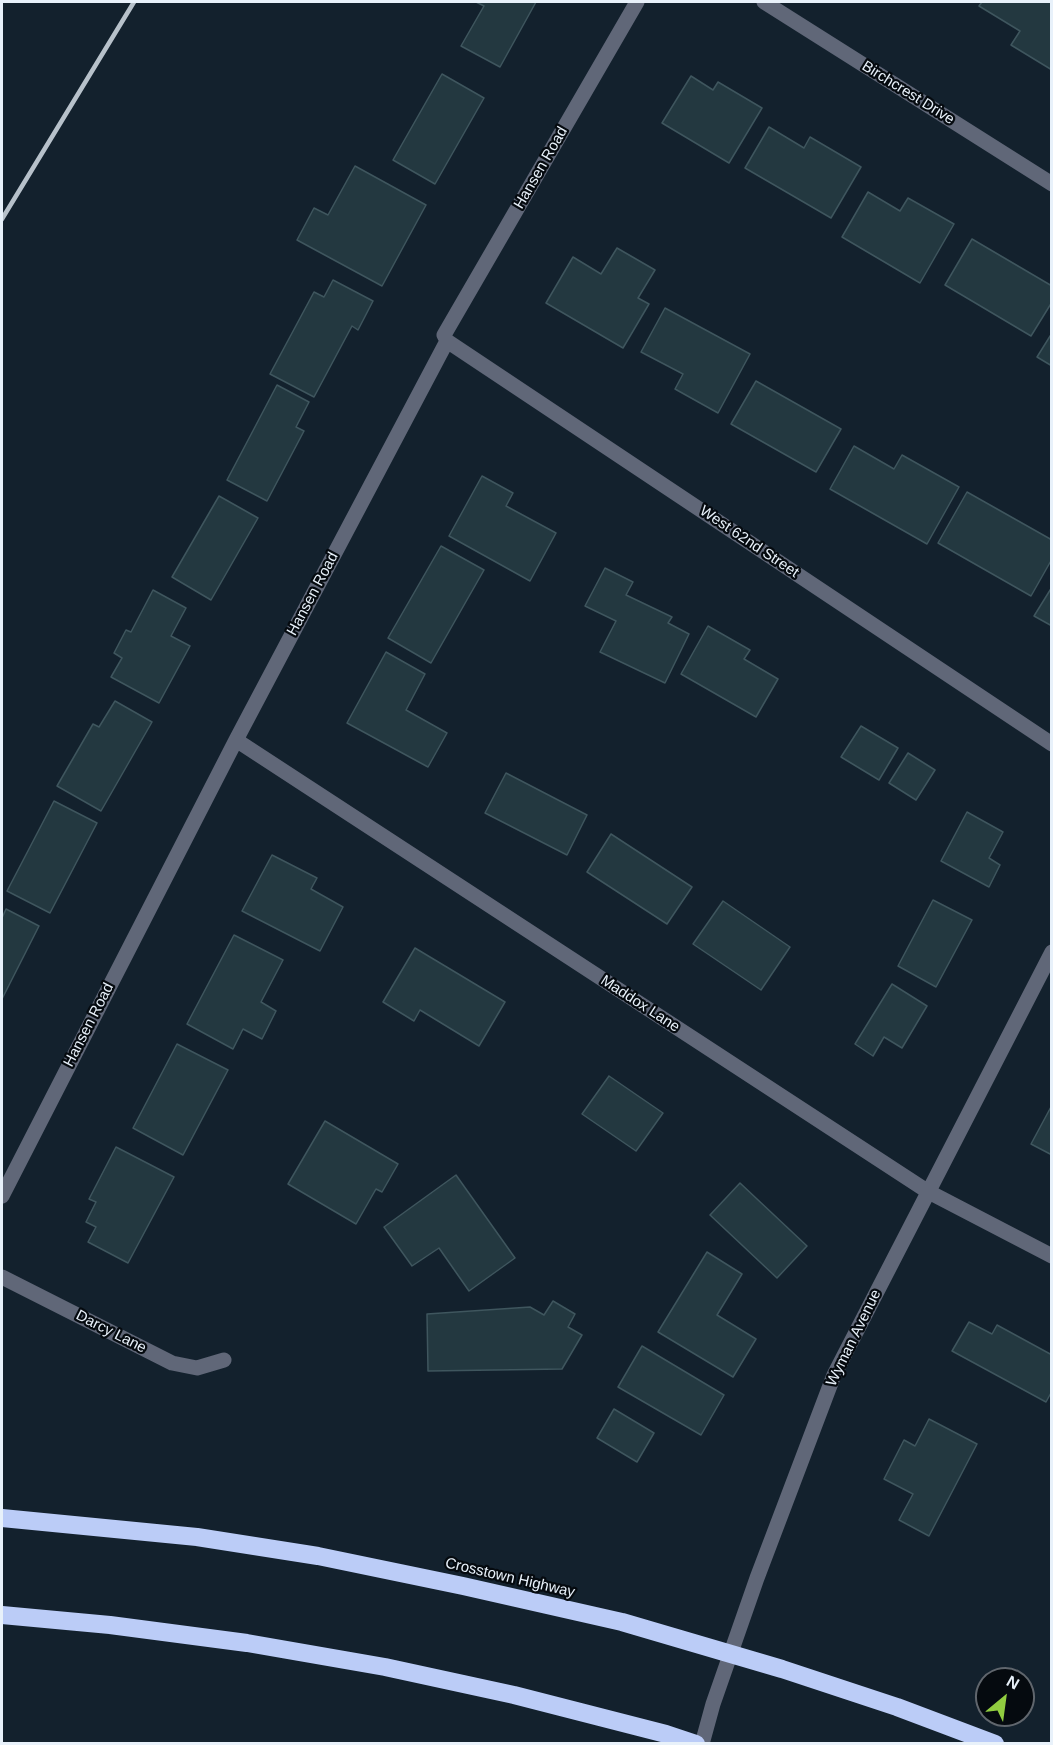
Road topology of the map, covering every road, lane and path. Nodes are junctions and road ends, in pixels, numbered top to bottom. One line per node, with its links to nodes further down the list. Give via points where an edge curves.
1 (637, 2): 4 (street, Hansen Road, via 444,335)
2 (764, 2): 3 (street, Birchcrest Drive)
3 (1052, 184)
4 (447, 341): 5 (street, Hansen Road); 6 (street, West 62nd Street)
5 (236, 740): 8 (street, Maddox Lane); 9 (street, Hansen Road)
6 (1052, 744)
7 (1052, 952): 8 (street, Wyman Avenue)
8 (927, 1191): 10 (street, Maddox Lane); 16 (street, Wyman Avenue, via 834,1375 757,1578)
9 (2, 1196)
10 (1052, 1256)
11 (2, 1277): 12 (street, Darcy Lane, via 172,1364 196,1368)
12 (224, 1360)
13 (2, 1518): 17 (highway, Crosstown Highway, via 230,1542 486,1591 622,1622 782,1669)
14 (2, 1615): 15 (highway, via 247,1643 385,1667 514,1695)
15 (696, 1743)
16 (702, 1743)
17 (995, 1743)

